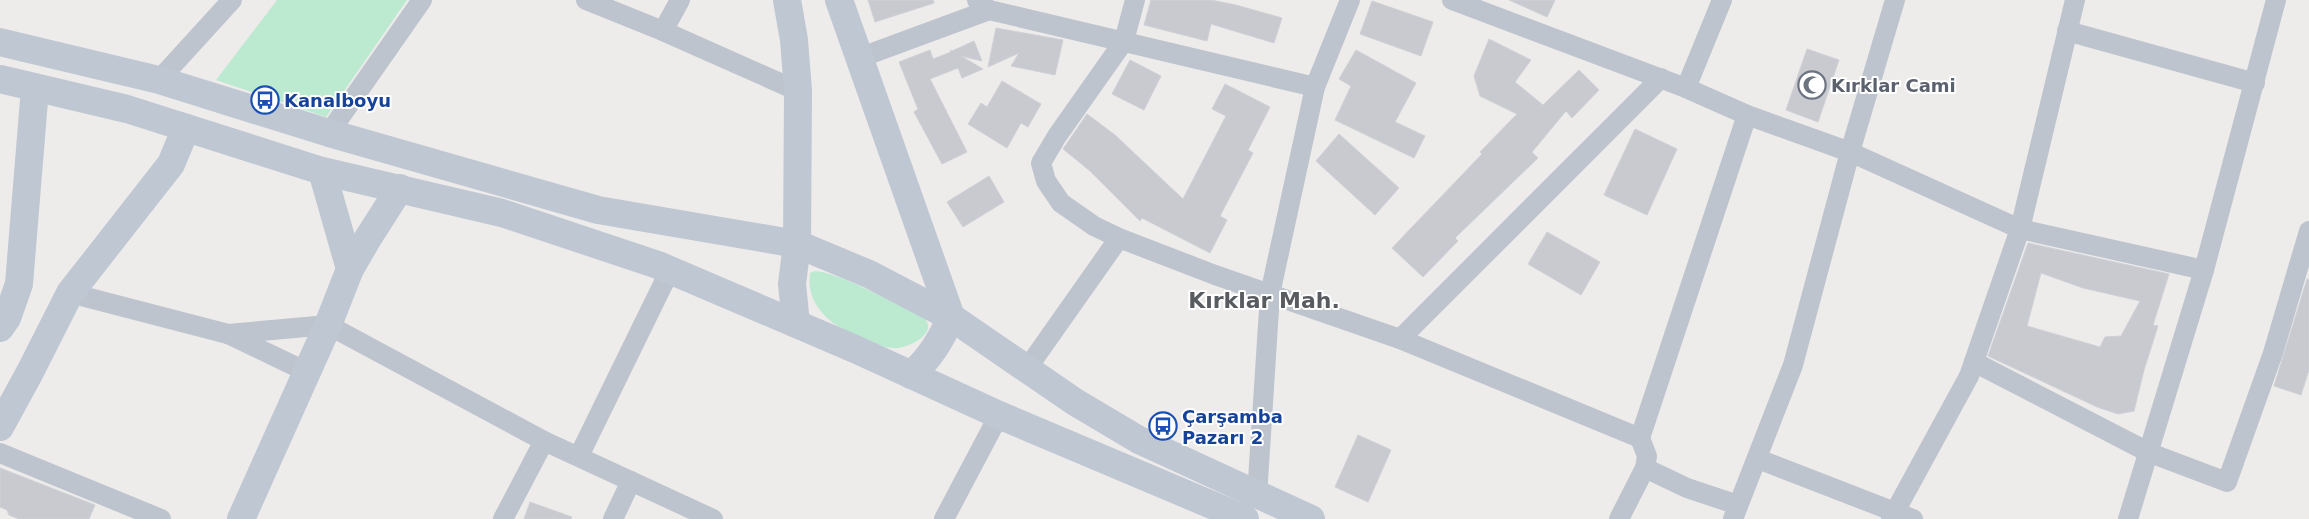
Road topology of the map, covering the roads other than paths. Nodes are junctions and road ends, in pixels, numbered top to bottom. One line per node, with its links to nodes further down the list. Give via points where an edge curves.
1 (422, 0): 30 (street)
2 (586, 0): 15 (street)
3 (680, 0): 15 (street)
4 (787, 0): 27 (main road)
5 (839, 0): 19 (main road)
6 (1134, 0): 17 (street)
7 (1350, 0): 24 (street)
8 (1452, 0): 20 (street)
9 (1722, 0): 26 (street)
10 (1894, 0): 31 (street)
11 (2074, 0): 16 (street)
12 (2276, 0): 23 (street)
13 (225, 4): 22 (street)
14 (983, 5): 17 (street); 19 (street)
15 (663, 31): 27 (street)
16 (2067, 31): 23 (street); 34 (street)
17 (1124, 41): 24 (street); 36 (street, via 1041,163 1046,181 1061,203 1094,226)
18 (0, 42): 22 (main road)
19 (859, 58): 43 (main road)
20 (1661, 78): 26 (street); 48 (street)
21 (0, 79): 25 (main road)
22 (159, 80): 30 (main road)
23 (2255, 83): 40 (street)
24 (1315, 87): 42 (street)
25 (35, 88): 29 (main road); 44 (main road, via 19,284)
26 (1686, 88): 28 (street)
27 (798, 91): 37 (main road)
28 (1747, 115): 31 (street); 55 (street)
29 (186, 128): 32 (main road); 41 (main road, via 171,164)
30 (329, 133): 37 (main road, via 598,210)
31 (1850, 152): 34 (street); 60 (street, via 1793,365)
32 (322, 171): 33 (main road); 38 (main road)
33 (400, 188): 38 (main road); 39 (main road, via 502,213)
34 (2020, 229): 40 (street); 49 (street)
35 (2309, 231): 57 (street, via 2273,354 2227,482)
36 (1119, 238): 42 (street); 50 (street)
37 (797, 244): 43 (main road, via 869,274); 45 (main road, via 792,284)
38 (350, 269): 46 (main road)
39 (670, 270): 45 (main road); 59 (street)
40 (2204, 270): 57 (street)
41 (70, 293): 47 (street); 54 (main road)
42 (1270, 294): 48 (street); 63 (street)
43 (951, 317): 50 (main road); 52 (main road, via 926,362)
44 (2, 321)
45 (796, 324): 52 (main road)
46 (328, 325): 47 (street); 51 (main road); 56 (street)
47 (228, 334): 51 (street)
48 (1400, 338): 55 (street)
49 (1974, 362): 57 (street); 65 (street)
50 (1026, 370): 63 (main road)
51 (306, 372): 67 (main road)
52 (911, 375): 53 (main road)
53 (999, 415): 63 (main road); 71 (street)
54 (0, 427)
55 (1640, 438): 61 (street, via 1647,456)
56 (544, 441): 59 (street); 68 (street)
57 (2150, 452): 75 (street)
58 (0, 453): 66 (street)
59 (579, 456): 62 (street)
60 (1758, 459): 64 (street); 65 (street)
61 (1645, 468): 64 (street); 73 (street)
62 (631, 481): 69 (street); 70 (street)
63 (1251, 507): 72 (main road)
64 (1735, 512)
65 (1893, 515): 74 (street)
66 (161, 519)
67 (241, 519)
68 (503, 519)
69 (613, 519)
70 (713, 519)
71 (944, 519)
72 (1311, 519)
73 (1619, 519)
74 (1913, 519)
75 (2128, 519)

